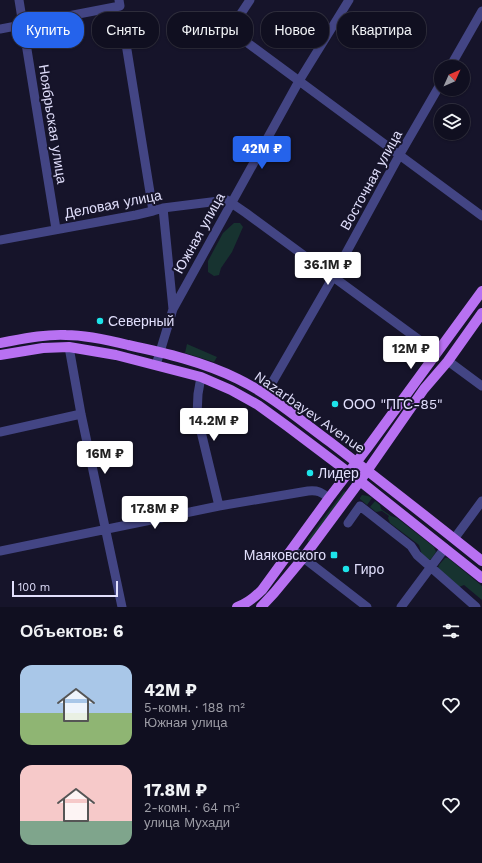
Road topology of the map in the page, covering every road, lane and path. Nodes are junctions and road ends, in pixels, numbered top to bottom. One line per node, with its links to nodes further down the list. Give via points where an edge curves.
1 (19, 0): 6 (street, Ноябрьская улица)
2 (250, 0): 13 (street, via 230,30)
3 (349, 0): 13 (street, Южная улица)
4 (119, 3): 7 (street)
5 (482, 11): 12 (street)
6 (21, 12)
7 (80, 12)
8 (12, 27): 9 (street)
9 (0, 29)
10 (28, 48): 20 (street, Ноябрьская улица)
11 (127, 48): 18 (street)
12 (454, 60)
13 (300, 81): 15 (street); 16 (street, Южная улица)
14 (434, 94): 15 (street, Восточная улица)
15 (400, 154): 19 (street); 22 (street, Восточная улица)
16 (231, 203): 17 (street, Деловая улица, via 227,200); 22 (street); 24 (street, Южная улица)
17 (163, 208): 18 (street, Деловая улица); 24 (street)
18 (153, 211): 20 (street, Деловая улица)
19 (482, 216)
20 (56, 230): 21 (street, Деловая улица)
21 (0, 240)
22 (333, 277): 29 (street); 37 (street, Восточная улица)
23 (482, 291): 29 (main road)
24 (173, 309): 28 (street, Южная улица)
25 (482, 313): 31 (main road)
26 (0, 343): 28 (main road, Nazarbayev Avenue, via 41,336 66,335)
27 (68, 347): 30 (main road, Nazarbayev Avenue); 32 (main road, Nazarbayev Avenue, via 116,354); 38 (street)
28 (159, 352): 32 (street, Южная улица); 37 (main road, Nazarbayev Avenue, via 212,368)
29 (437, 353): 34 (main road)
30 (0, 355)
31 (448, 361): 35 (street); 36 (main road)
32 (156, 365): 33 (main road, Nazarbayev Avenue)
33 (202, 377): 42 (main road, Nazarbayev Avenue, via 258,405); 46 (street, via 198,394 198,415)
34 (416, 382): 36 (main road); 40 (main road)
35 (482, 386)
36 (424, 389): 41 (main road)
37 (264, 394): 40 (main road, Nazarbayev Avenue)
38 (81, 414): 39 (street); 48 (street)
39 (0, 432)
40 (357, 462): 41 (main road, Nazarbayev Avenue); 42 (main road)
41 (368, 471): 43 (main road); 49 (main road, Nazarbayev Avenue)
42 (349, 472): 43 (main road, Nazarbayev Avenue); 44 (main road)
43 (360, 481): 50 (main road, Nazarbayev Avenue); 53 (main road)
44 (329, 498): 46 (street, via 316,490); 51 (main road)
45 (482, 501): 49 (street)
46 (218, 506): 48 (street)
47 (348, 523): 55 (street, via 360,506 411,546)
48 (106, 529): 52 (street); 57 (street)
49 (454, 539): 54 (main road, Nazarbayev Avenue)
50 (445, 548): 55 (street); 56 (main road, Nazarbayev Avenue)
51 (292, 549): 53 (street); 58 (main road, via 262,590 252,600)
52 (0, 551)
53 (303, 558): 59 (main road); 60 (street)
54 (482, 561)
55 (431, 567): 61 (street); 62 (street)
56 (482, 578)
57 (122, 607)
58 (237, 607)
59 (261, 607)
60 (367, 607)
61 (401, 607)
62 (476, 607)

